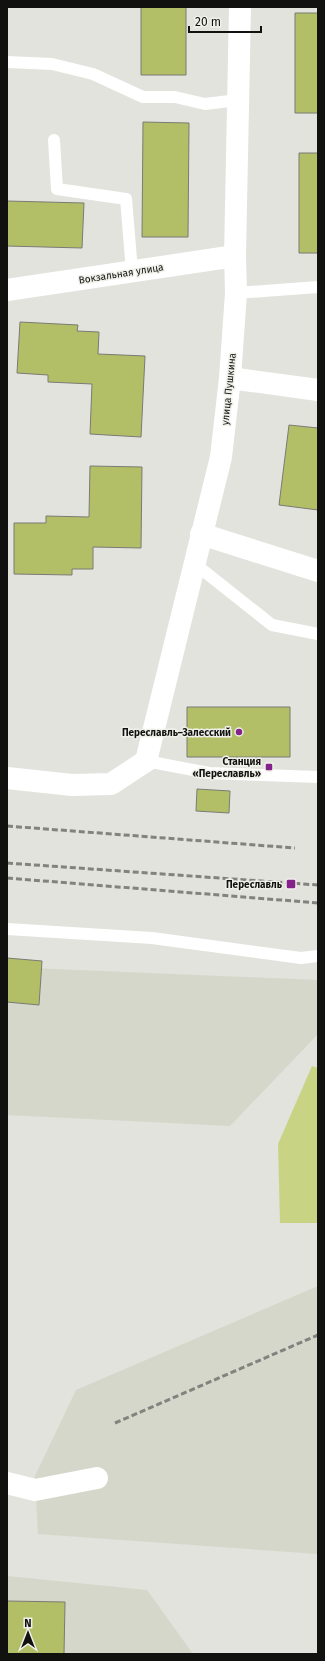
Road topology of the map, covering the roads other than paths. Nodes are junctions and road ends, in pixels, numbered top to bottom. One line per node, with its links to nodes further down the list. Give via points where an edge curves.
1 (240, 7): 3 (street, улица Пушкина)
2 (7, 62): 3 (lane, via 52,64 93,74 143,96 174,97 205,104)
3 (238, 100): 5 (street, улица Пушкина)
4 (54, 140): 6 (lane, via 57,189 126,199)
5 (235, 256): 6 (street, Вокзальная улица); 9 (street, улица Пушкина)
6 (132, 271): 8 (street, Вокзальная улица)
7 (318, 287): 9 (lane)
8 (7, 290)
9 (236, 292): 10 (street, улица Пушкина)
10 (230, 378): 11 (street); 12 (street, улица Пушкина, via 221,457)
11 (318, 390)
12 (201, 534): 13 (street, улица Пушкина); 14 (street)
13 (195, 564): 15 (lane, via 272,626); 16 (street, улица Пушкина)
14 (318, 570)
15 (318, 634)
16 (146, 761): 17 (lane, via 209,773); 18 (street, via 111,784 72,785)
17 (318, 777)
18 (7, 778)
19 (7, 929): 20 (lane, via 152,938 301,958)
20 (318, 956)
21 (97, 1478): 22 (street, via 35,1490)
22 (7, 1483)

